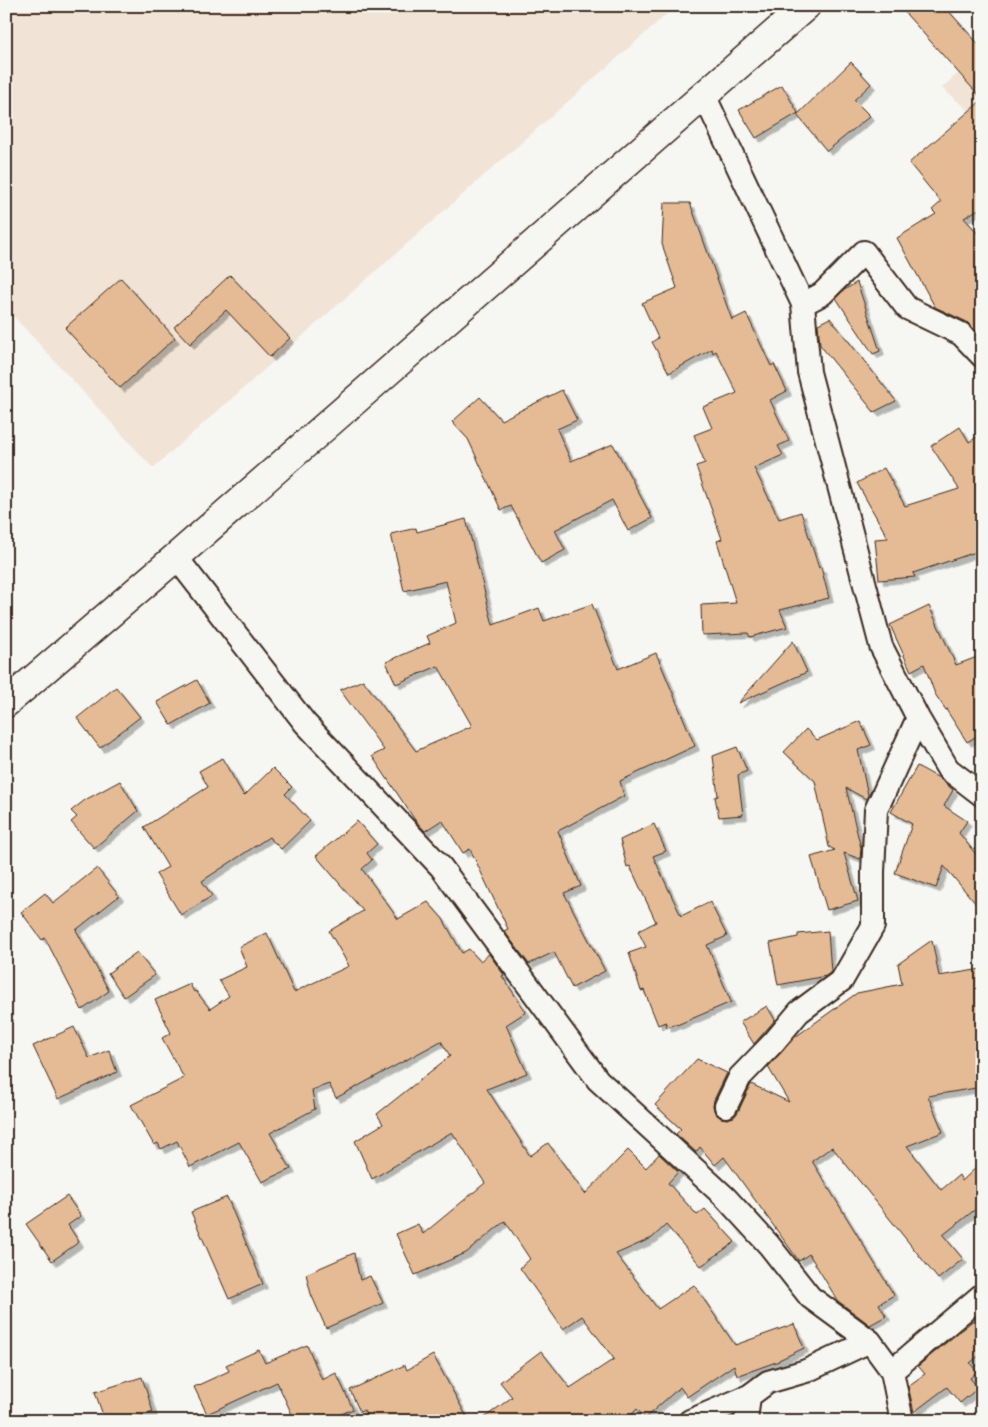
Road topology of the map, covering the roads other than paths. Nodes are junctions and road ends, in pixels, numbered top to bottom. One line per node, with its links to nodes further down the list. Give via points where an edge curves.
1 (806, 6): 2 (main road)
2 (704, 95): 3 (street); 5 (main road)
3 (803, 304): 4 (street, via 822,294 864,252 907,308 961,334); 7 (street, via 809,372 881,646)
4 (982, 356)
5 (176, 557): 6 (main road); 11 (street, via 306,723 441,867 598,1080 725,1196 810,1297)
6 (6, 703)
7 (918, 718): 8 (street, via 948,769); 9 (street, via 876,810 873,926 842,980 799,1012 740,1077)
8 (982, 795)
9 (726, 1106)
10 (982, 1295): 12 (street)
11 (870, 1341): 12 (street); 13 (street, via 806,1371 768,1382)
12 (892, 1371): 16 (street)
13 (749, 1396): 14 (street); 15 (street)
14 (690, 1421)
15 (746, 1421)
16 (902, 1421)

